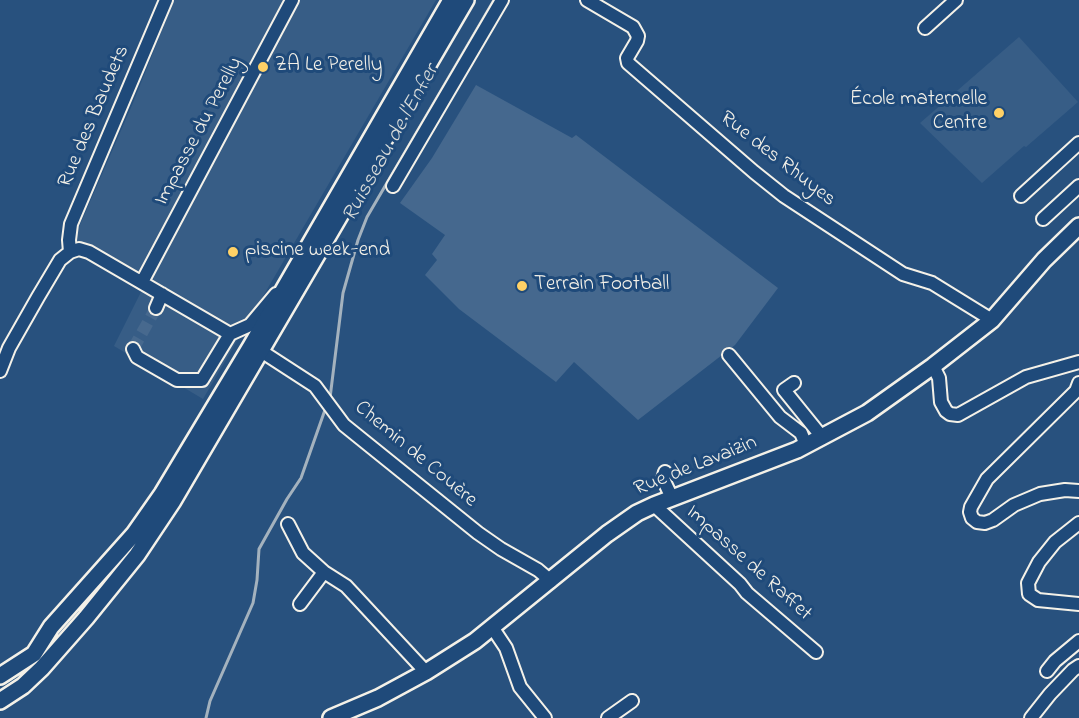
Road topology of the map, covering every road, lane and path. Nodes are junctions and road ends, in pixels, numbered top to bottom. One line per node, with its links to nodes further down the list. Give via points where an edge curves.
1 (166, 0): 15 (street, Rue des Baudets, via 71,224)
2 (292, 0): 17 (street, Impasse du Perelly)
3 (452, 0): 16 (main road)
4 (466, 0): 23 (main road)
5 (502, 0): 10 (street)
6 (587, 0): 20 (street, Rue des Rhuyes, via 633,27 638,36 628,63 784,196 903,274 932,283)
7 (956, 0): 8 (street)
8 (926, 28)
9 (1079, 143): 12 (street)
10 (393, 186)
11 (1079, 186): 13 (street)
12 (1021, 196)
13 (1044, 219)
14 (1079, 226): 20 (main road, Rue de Lavaizin)
15 (70, 252): 17 (street, via 89,252); 27 (street, via 60,260 9,348)
16 (292, 275): 21 (street, via 250,325); 48 (main road, via 162,494 134,534 51,627 34,654)
17 (142, 282): 18 (street)
18 (162, 294): 19 (street); 21 (street)
19 (156, 308)
20 (992, 320): 26 (main road, Rue de Lavaizin)
21 (230, 334): 22 (street, via 202,380 177,380 137,357)
22 (133, 349)
23 (261, 351): 39 (street, Chemin de Couère, via 315,386 345,425 478,533); 49 (main road, via 137,555 42,668)
24 (729, 355): 31 (street, via 780,417 801,433)
25 (1078, 364): 26 (street, via 1026,377 958,415 946,411 941,402 939,378)
26 (933, 366): 30 (main road, Rue de Lavaizin, via 867,413)
27 (0, 371)
28 (794, 383): 30 (street, via 784,390)
29 (1079, 383): 33 (street, via 1076,391 987,479 970,512 977,522 985,523 1040,494)
30 (822, 437): 31 (main road, Rue de Lavaizin)
31 (806, 445): 34 (main road, Rue de Lavaizin)
32 (665, 472): 34 (street, via 663,479)
33 (1079, 491)
34 (672, 498): 35 (main road, Rue de Lavaizin)
35 (654, 505): 39 (main road, Rue de Lavaizin, via 607,534); 44 (street, Impasse de Raffet)
36 (1079, 523): 41 (street, via 1054,542 1028,584 1029,594 1038,600)
37 (288, 524): 38 (street, via 303,553)
38 (324, 572): 40 (street); 47 (street, via 346,586)
39 (551, 581): 42 (main road, Rue de Lavaizin)
40 (300, 604)
41 (1079, 604)
42 (492, 627): 47 (main road, Rue de Lavaizin); 52 (street, via 506,648 520,687)
43 (1079, 641): 46 (street)
44 (816, 652)
45 (1079, 666): 54 (street)
46 (1047, 671)
47 (426, 672): 51 (main road, Rue de Lavaizin)
48 (0, 676)
49 (0, 701)
50 (632, 701): 53 (street)
51 (331, 718)
52 (545, 718)
53 (608, 718)
54 (1031, 718)

